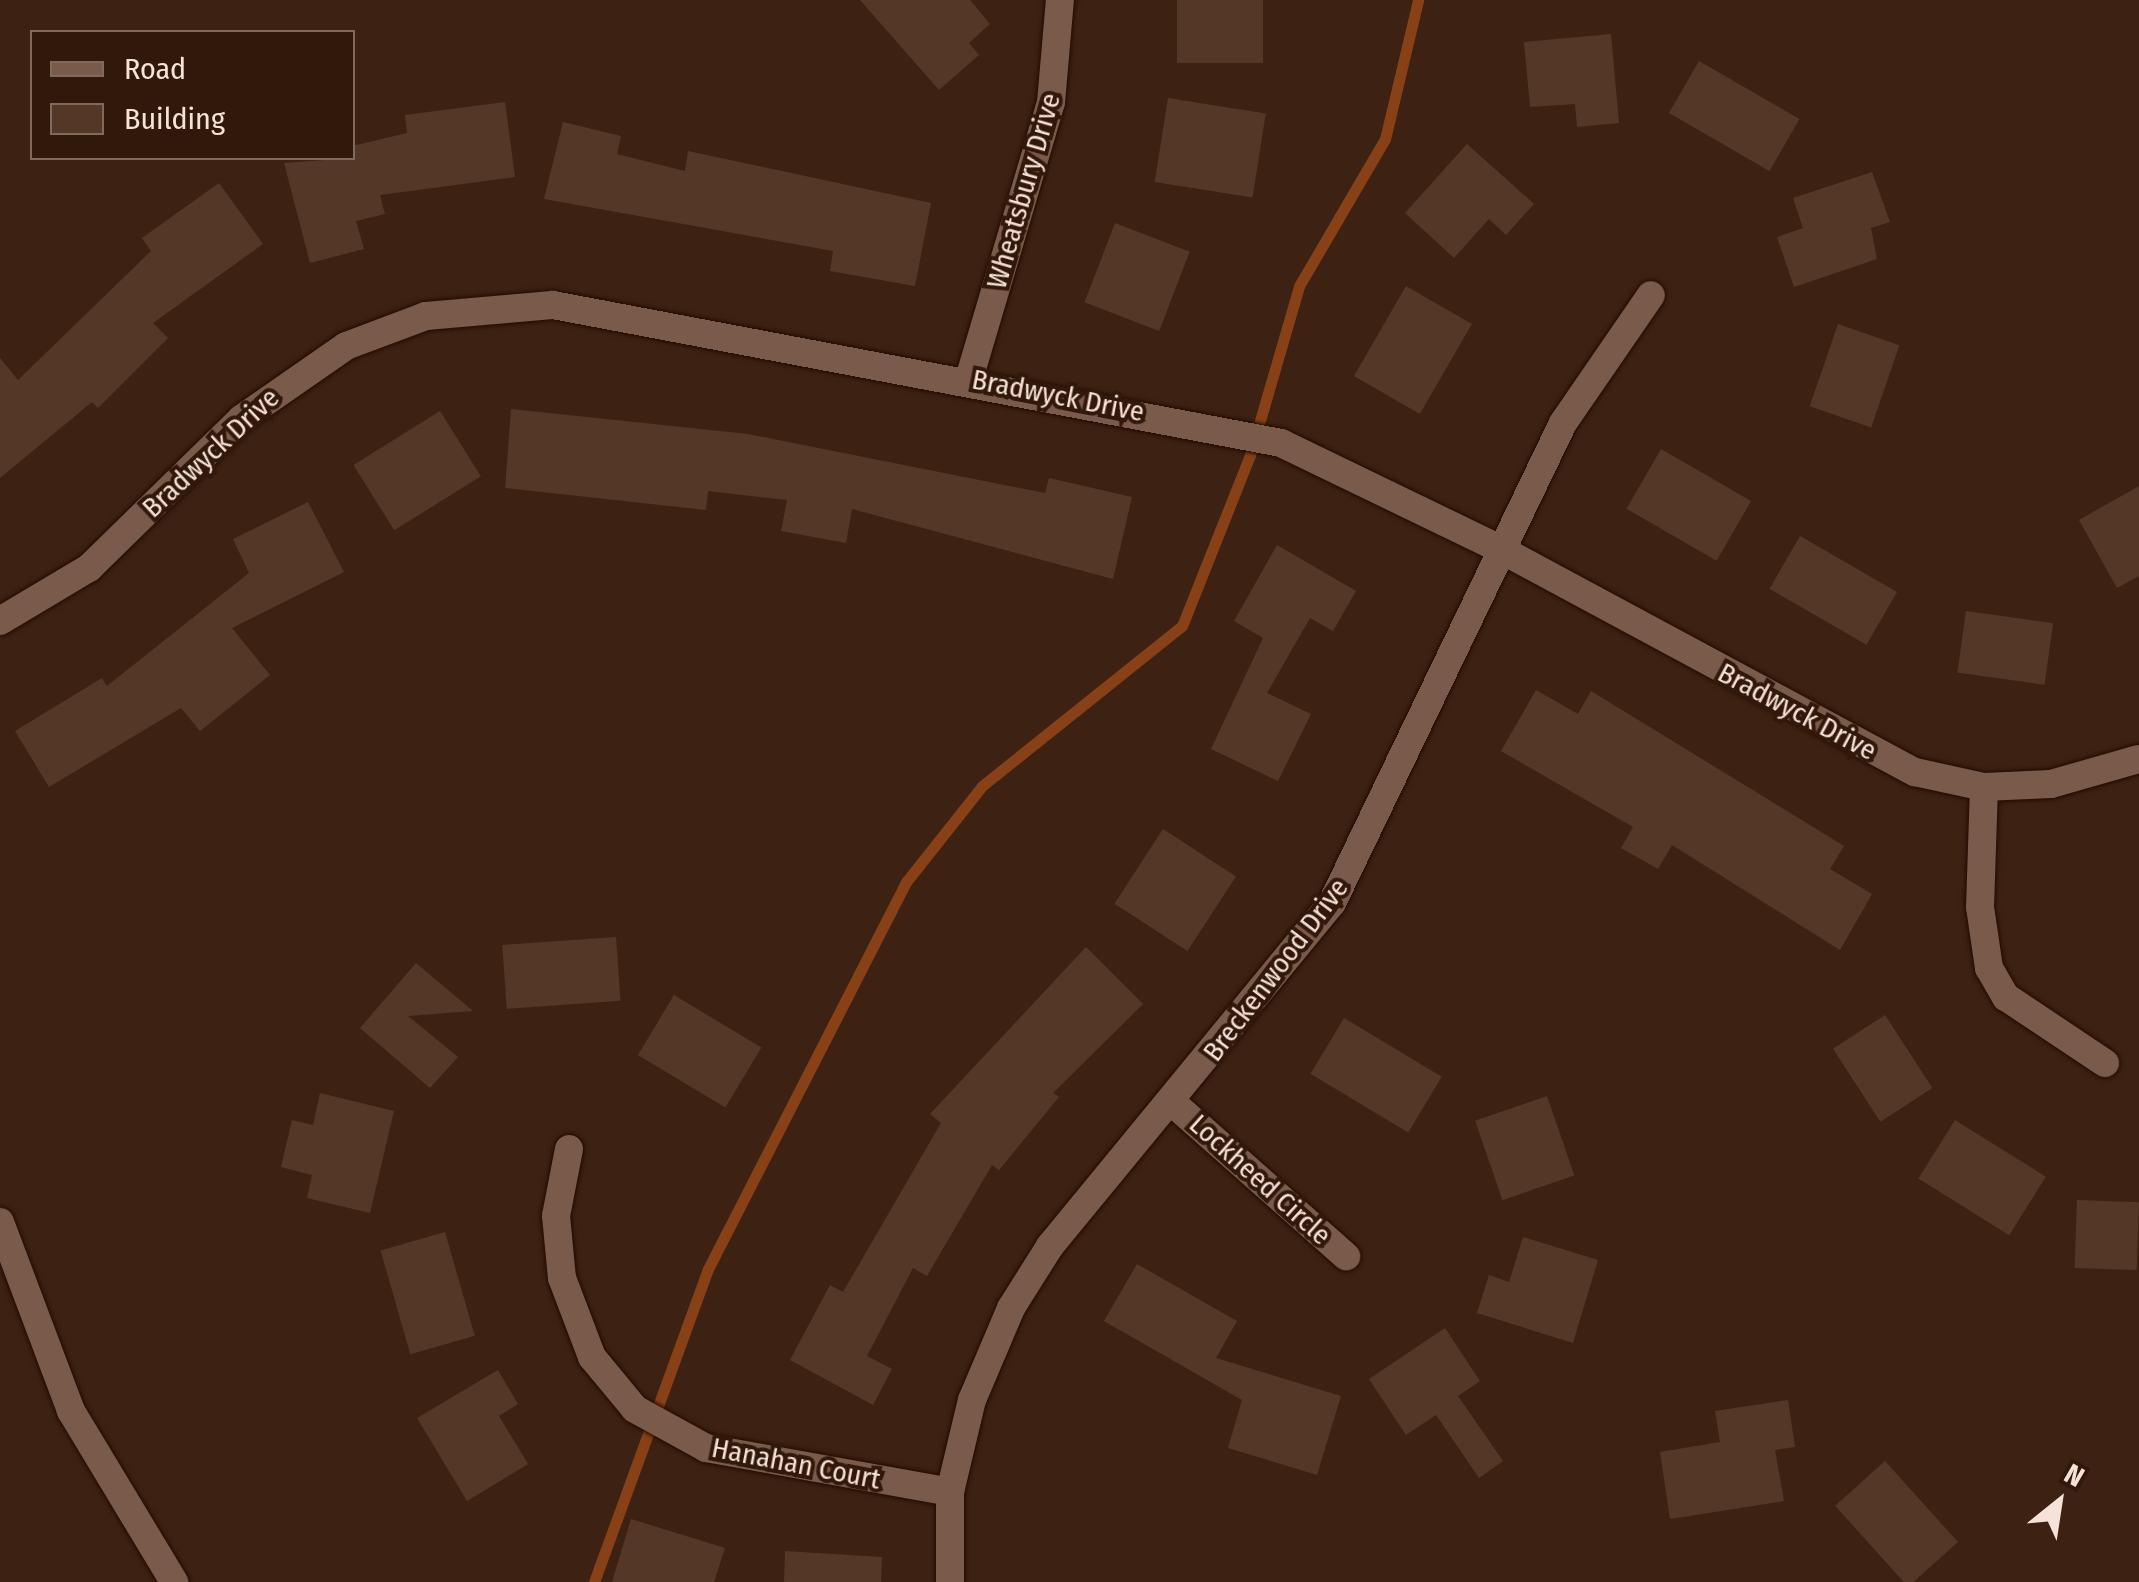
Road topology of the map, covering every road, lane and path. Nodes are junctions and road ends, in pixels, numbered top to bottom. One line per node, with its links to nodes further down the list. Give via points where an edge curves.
1 (1060, 0): 3 (street, Wheatsbury Drive, via 1051,102)
2 (1651, 294): 4 (street, Breckenwood Drive, via 1563,423)
3 (969, 378): 4 (street, Bradwyck Drive, via 1282,443); 5 (street, Bradwyck Drive, via 553,306 426,316 346,346 276,390 89,568)
4 (1500, 548): 7 (street, Bradwyck Drive, via 1863,750); 9 (street, Breckenwood Drive, via 1332,903)
5 (0, 621)
6 (2139, 759): 7 (street, Bradwyck Drive, via 2051,784)
7 (1984, 786): 8 (street, via 1980,907 1990,968 2006,997)
8 (2105, 1063)
9 (1174, 1104): 12 (street, Lockheed Circle); 13 (street, Breckenwood Drive, via 1030,1276 989,1352)
10 (569, 1149): 13 (street, Hanahan Court, via 556,1216 562,1278 592,1357 635,1408 706,1448)
11 (0, 1222): 14 (street, via 71,1411)
12 (1346, 1256)
13 (950, 1492): 15 (street, Breckenwood Drive)
14 (174, 1582)
15 (950, 1582)

